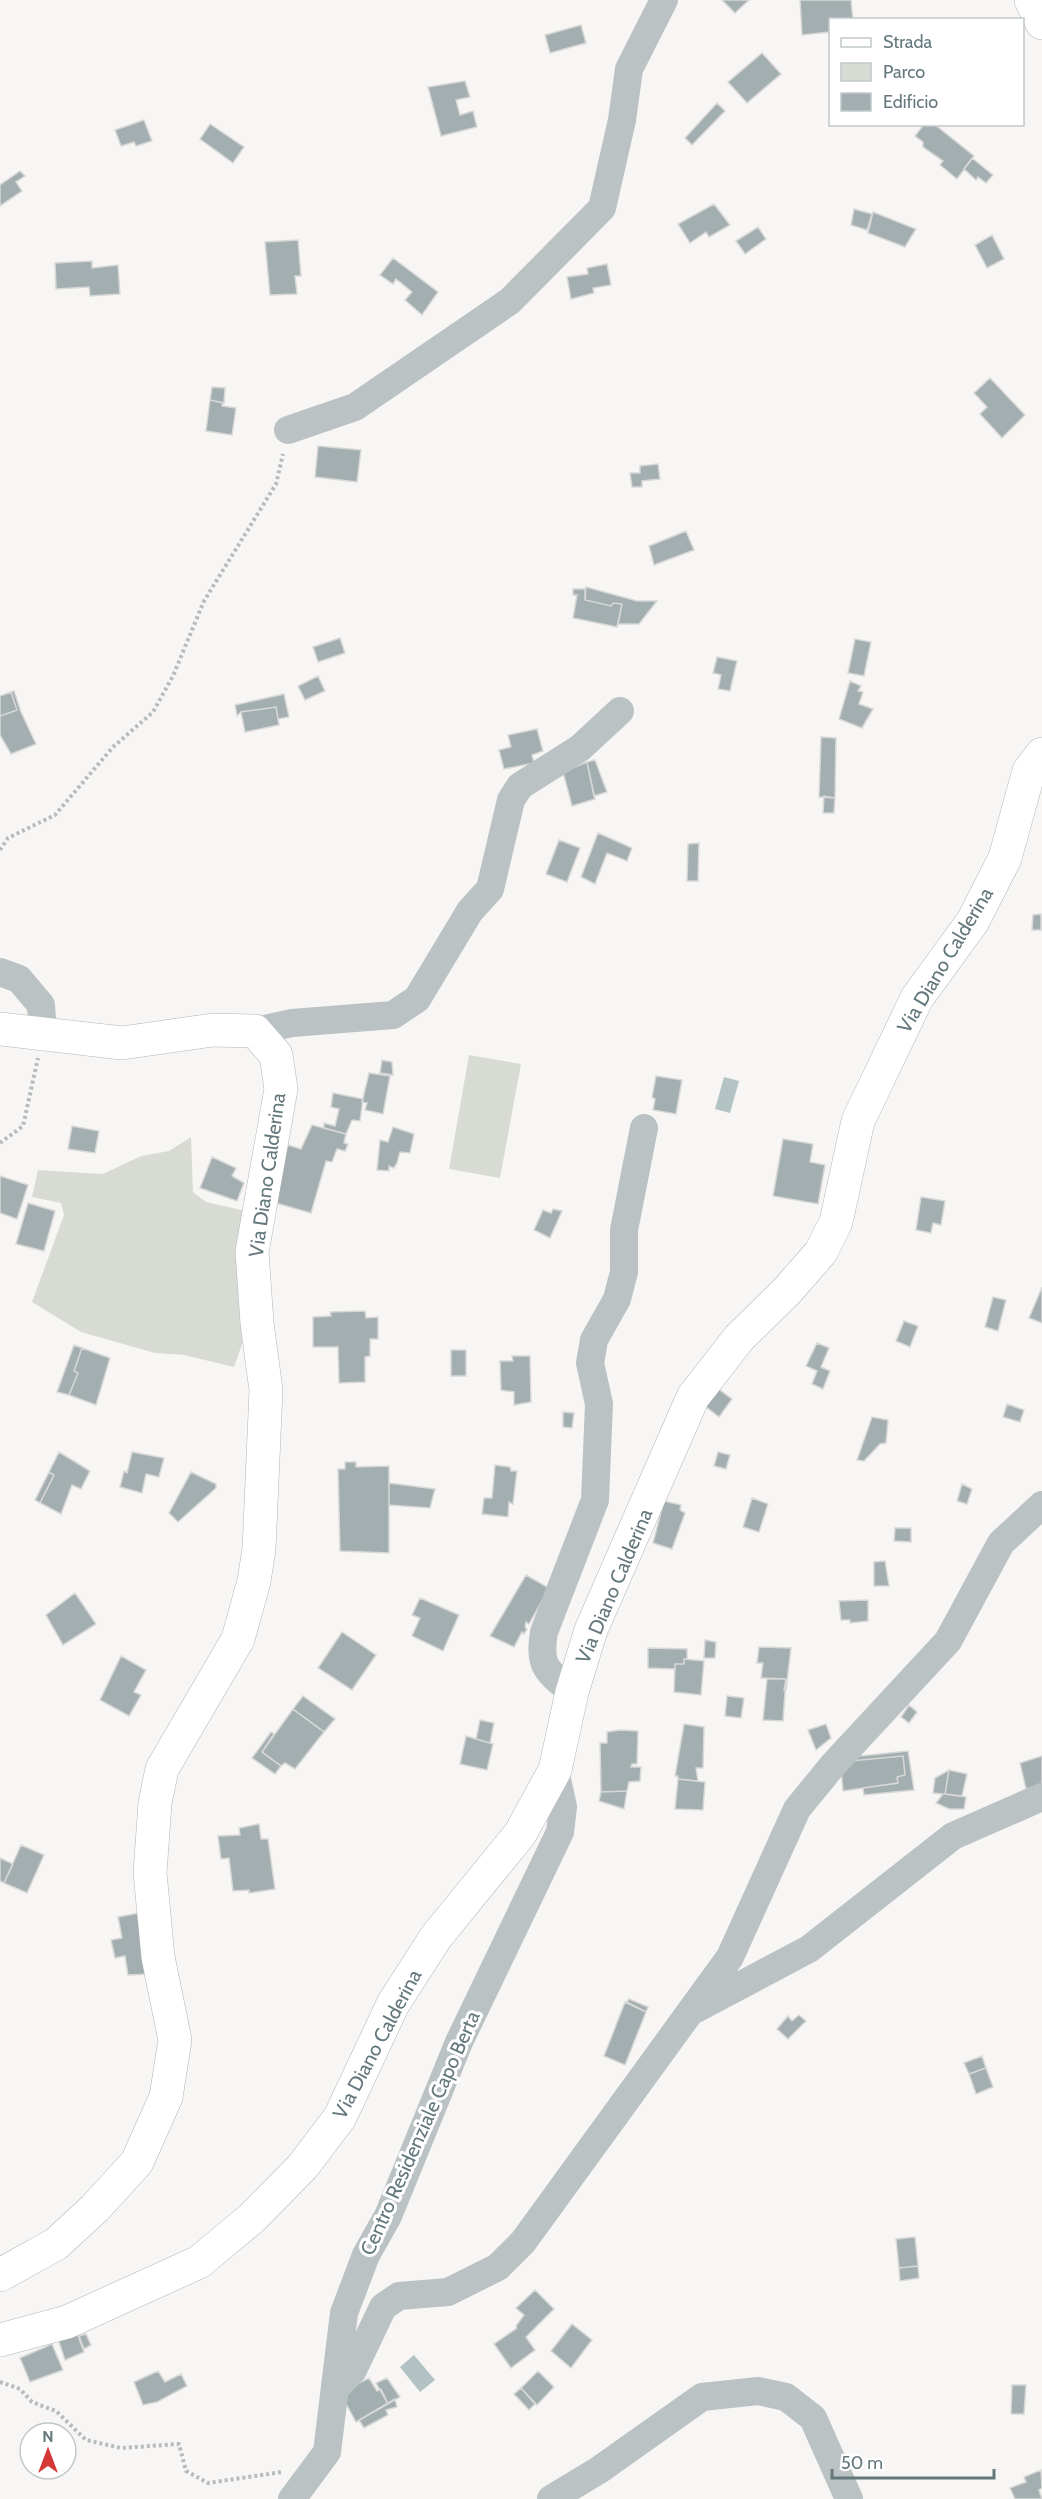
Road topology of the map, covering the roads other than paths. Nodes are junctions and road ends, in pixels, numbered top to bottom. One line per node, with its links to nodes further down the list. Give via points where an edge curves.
1 (664, 0): 4 (street, via 629,69 602,208 510,302 355,407)
2 (1031, 0): 3 (main road)
3 (1042, 23)
4 (288, 430)
5 (621, 711): 9 (street, via 580,748 520,786 511,800 490,889 470,911 417,999 393,1015)
6 (1042, 754): 13 (main road, Via Diano Calderina, via 1029,771 1005,858 973,921 917,999 858,1121 836,1222 821,1252 739,1338 693,1397 591,1630)
7 (0, 972): 10 (street, via 19,979 41,1005)
8 (0, 1029): 10 (main road)
9 (255, 1030): 10 (main road, via 213,1030 122,1043); 17 (main road, Via Diano Calderina, via 276,1055 281,1089 252,1252 266,1390 260,1549 238,1639 162,1769 155,1803 150,1873 158,1957 175,2040 166,2097 137,2162 95,2208 56,2244)
10 (43, 1034)
11 (644, 1128): 13 (street, via 624,1230 622,1281 617,1299 594,1340 590,1363 599,1404 595,1500 544,1632 540,1654 548,1672)
12 (1042, 1505): 16 (street, via 1001,1543 948,1641 796,1809 730,1957)
13 (572, 1692): 14 (main road, Via Diano Calderina)
14 (555, 1770): 18 (main road, Via Diano Calderina, via 520,1834 423,1956 393,2004 340,2117 296,2174 252,2218 199,2262 67,2322); 19 (street, Centro Residenziale Capo Berta, via 563,1807 560,1832 464,2032 388,2216 366,2255 344,2313)
15 (1042, 1797): 16 (street, via 953,1836 809,1949)
16 (692, 2011): 19 (street, via 523,2242 498,2267 448,2292 399,2296 383,2307 353,2370)
17 (0, 2275)
18 (0, 2340)
19 (336, 2388): 20 (street, Centro Residenziale Capo Berta, via 327,2452)
20 (292, 2499)
21 (551, 2499): 22 (street, via 702,2397 758,2391 786,2397 813,2418)
22 (849, 2499)

